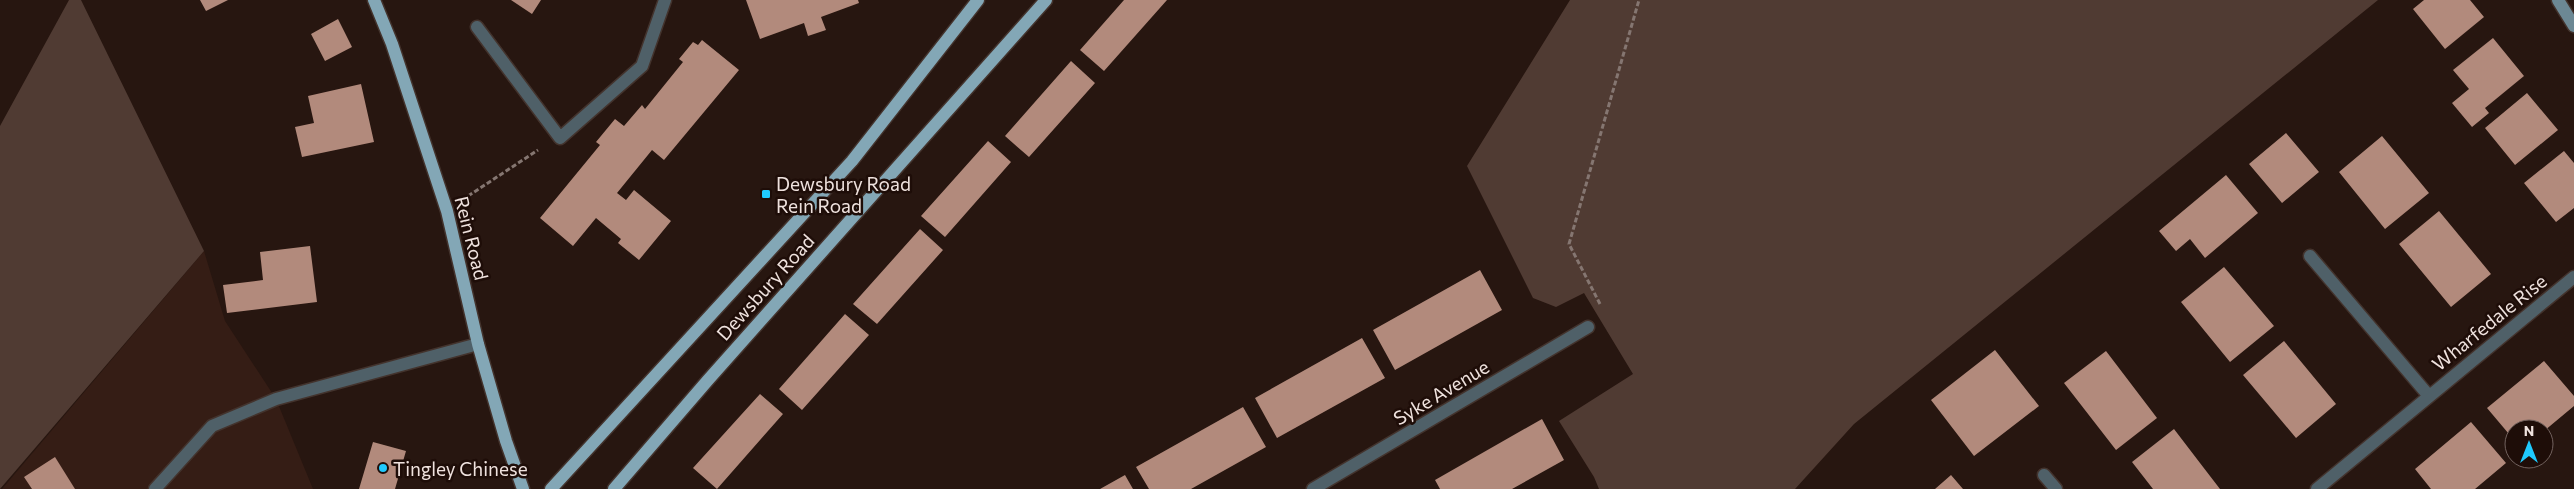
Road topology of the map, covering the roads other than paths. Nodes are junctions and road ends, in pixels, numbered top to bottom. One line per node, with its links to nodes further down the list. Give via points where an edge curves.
1 (374, 0): 11 (main road, Rein Road, via 392,44 447,210)
2 (666, 0): 7 (street, via 642,66 560,138)
3 (978, 0): 16 (main road, Dewsbury Road, via 852,162)
4 (1046, 0): 17 (main road, Dewsbury Road)
5 (2558, 0): 6 (street)
6 (2574, 26)
7 (477, 28)
8 (2310, 256): 12 (street, Wharfedale Rise)
9 (2574, 277): 12 (street, Wharfedale Rise)
10 (1588, 327): 18 (street, Syke Avenue)
11 (478, 344): 14 (street, via 276,399 212,426); 15 (main road, Rein Road)
12 (2429, 396): 20 (street, Wharfedale Rise)
13 (2044, 475): 19 (street)
14 (155, 489)
15 (523, 489)
16 (551, 489)
17 (614, 489)
18 (1313, 489)
19 (2056, 489)
20 (2317, 489)

